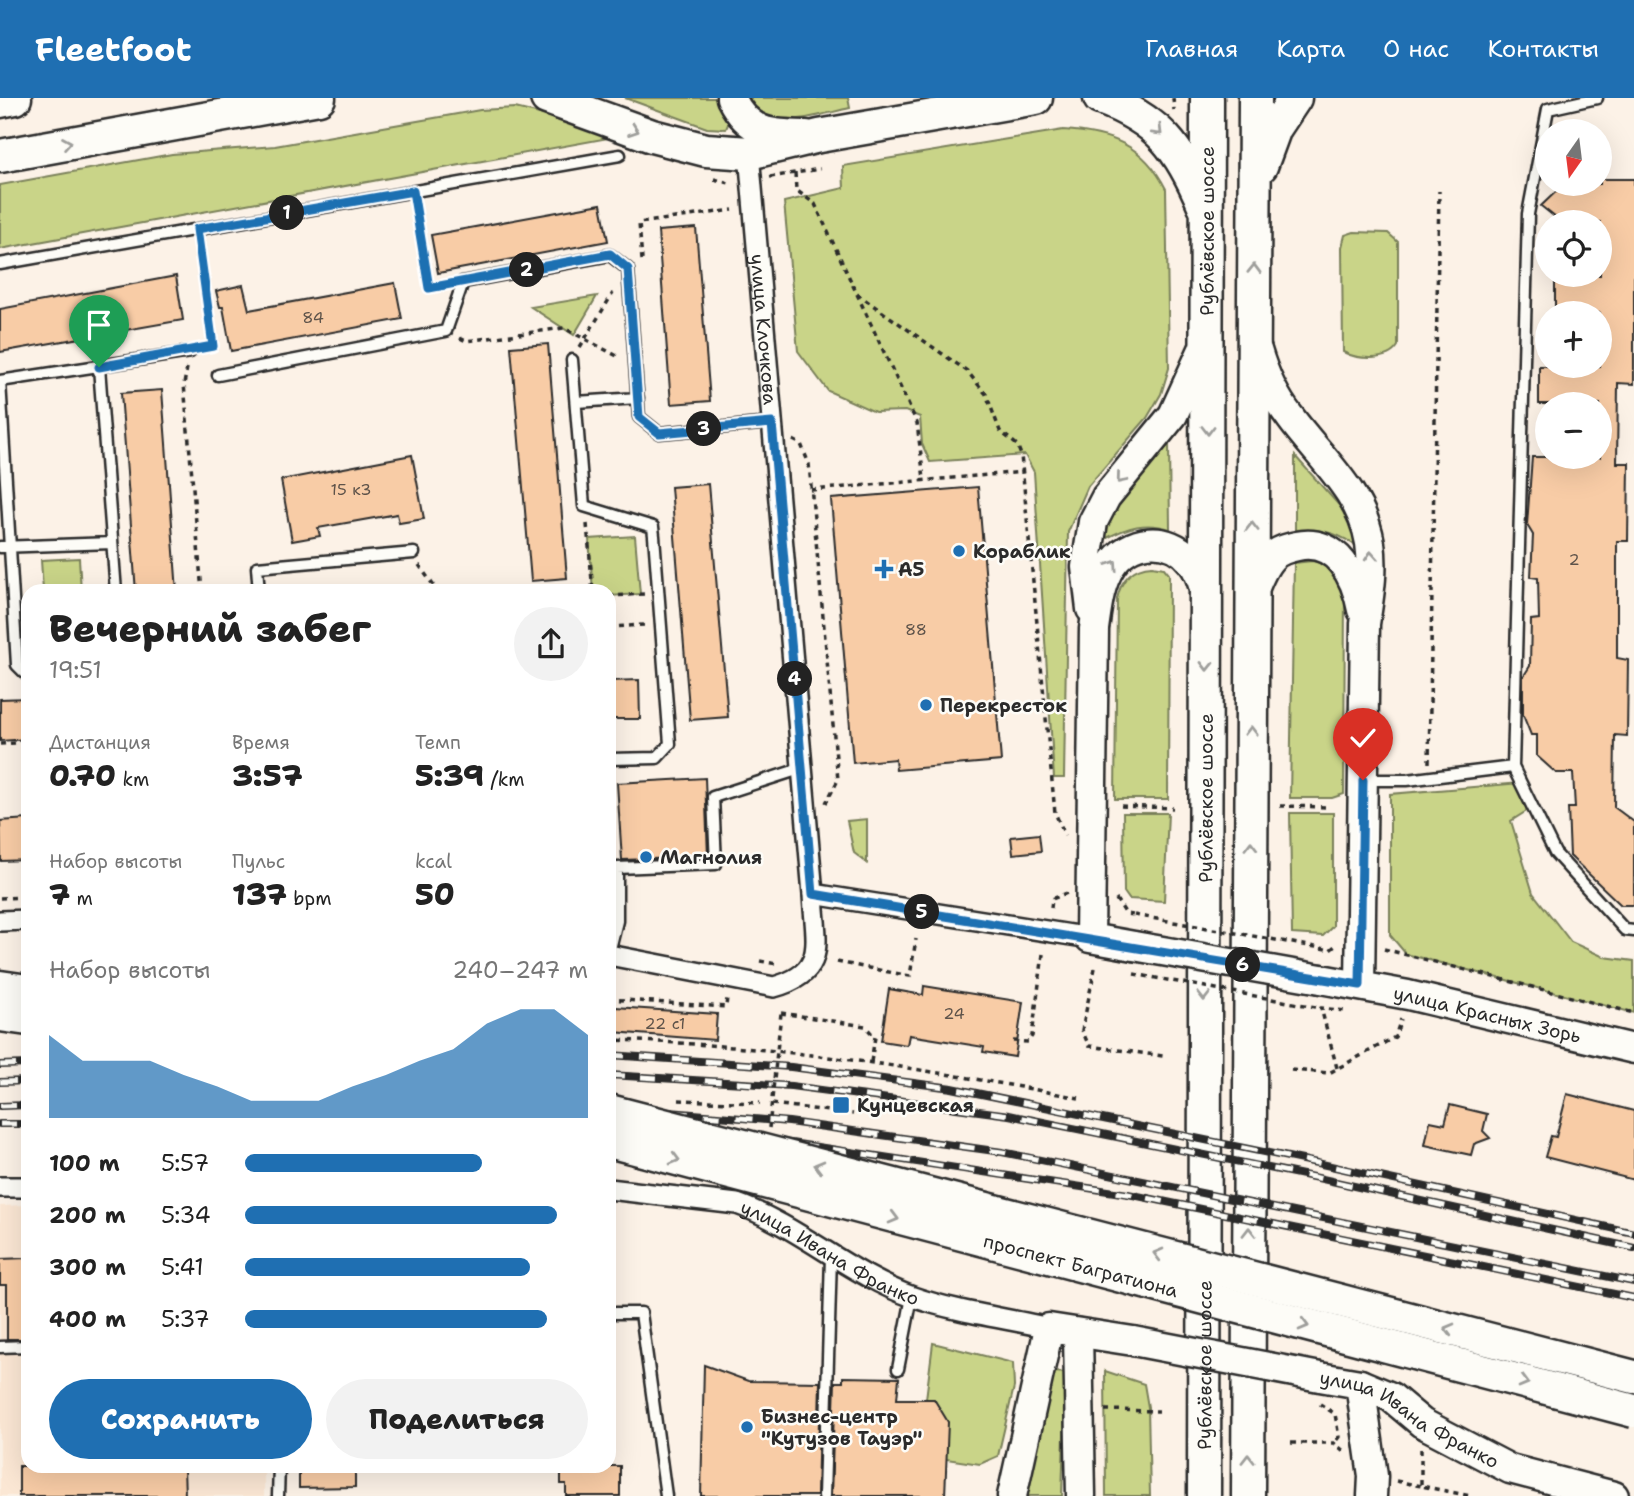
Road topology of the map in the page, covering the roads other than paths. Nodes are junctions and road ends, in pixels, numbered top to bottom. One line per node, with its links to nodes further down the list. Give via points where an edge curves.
1 (15, 98): 11 (main road)
2 (319, 98): 14 (main road, one-way to 2)
3 (547, 98): 15 (main road, one-way to 15, via 652,136)
4 (731, 98): 12 (street, via 739,114 756,128 773,135)
5 (1036, 98): 12 (main road)
6 (1100, 98): 17 (main road, one-way to 17, via 1144,118 1168,141 1191,173)
7 (1207, 98): 17 (main road, Рублёвское шоссе)
8 (1255, 98): 16 (main road)
9 (1295, 98): 16 (main road, via 1267,146)
10 (1597, 98): 39 (lane, via 1548,109 1528,214)
11 (0, 101)
12 (819, 136): 15 (main road)
13 (620, 155): 18 (lane)
14 (0, 156)
15 (758, 165): 27 (street, улица Клочкова, via 754,184)
16 (1255, 191): 19 (main road, one-way to 16)
17 (1209, 215): 20 (main road, Рублёвское шоссе)
18 (0, 264)
19 (1253, 337): 33 (main road, one-way to 19); 35 (street, one-way to 19, via 1372,573 1370,541 1360,510 1273,392)
20 (1208, 339): 34 (main road, Рублёвское шоссе, one-way to 34); 36 (street, one-way to 36, via 1173,415 1106,497 1093,522 1086,567)
21 (190, 352): 23 (lane)
22 (572, 360): 26 (lane)
23 (99, 367): 28 (lane); 29 (lane, via 0,381)
24 (218, 375): 25 (lane, via 446,331 463,282 610,254 628,269)
25 (638, 398): 26 (lane); 27 (lane, via 639,417 659,433)
26 (576, 402): 38 (lane, via 584,506 653,527 670,744 657,758)
27 (780, 430): 40 (street, улица Клочкова)
28 (113, 543): 29 (lane); 31 (lane)
29 (6, 547): 37 (lane)
30 (414, 553): 32 (lane, via 257,567)
31 (116, 584)
32 (258, 584)
33 (1251, 595): 35 (street, via 1272,556 1305,544 1321,547 1335,554 1348,570 1359,590); 78 (main road, one-way to 33)
34 (1207, 597): 36 (street, one-way to 34, via 1098,598 1110,566 1132,546 1147,542 1176,548 1200,575); 77 (main road, Рублёвское шоссе, one-way to 77)
35 (1365, 624): 41 (street)
36 (1094, 629): 47 (street)
37 (21, 669)
38 (616, 759)
39 (1513, 767): 41 (lane); 46 (lane, via 1555,853 1625,930)
40 (803, 768): 42 (street, улица Клочкова); 45 (lane, via 712,797 716,864 617,867)
41 (1363, 780): 49 (street)
42 (813, 894): 47 (street); 48 (street, улица Клочкова, via 816,954 809,971 798,981 774,987)
43 (21, 920): 44 (street)
44 (0, 921)
45 (616, 925)
46 (1634, 931)
47 (1090, 938): 49 (street, улица Красных Зорь, bridge)
48 (616, 955)
49 (1360, 985): 54 (street, улица Красных Зорь)
50 (0, 987): 51 (main road)
51 (21, 990)
52 (0, 1015): 53 (main road)
53 (21, 1018)
54 (1634, 1049)
55 (616, 1113): 68 (main road, проспект Багратиона, one-way to 55, bridge)
56 (616, 1143): 70 (main road, проспект Багратиона, one-way to 70, bridge)
57 (0, 1187): 58 (street)
58 (21, 1187)
59 (616, 1190): 60 (street, улица Ивана Франко, via 737,1204)
60 (831, 1256): 61 (street, улица Ивана Франко); 74 (lane, via 822,1321)
61 (912, 1297): 63 (street, улица Ивана Франко); 67 (lane)
62 (616, 1313): 73 (lane, via 642,1313)
63 (1049, 1328): 64 (street, улица Ивана Франко); 75 (street)
64 (1078, 1333): 69 (street, улица Ивана Франко, bridge, via 1133,1340 1320,1391); 76 (street)
65 (21, 1346): 66 (lane)
66 (0, 1347)
67 (898, 1369)
68 (1634, 1377)
69 (1360, 1384): 79 (street); 80 (street, улица Ивана Франко, via 1391,1397 1422,1423 1510,1469)
70 (1634, 1411)
71 (279, 1473): 72 (lane)
72 (278, 1496)
73 (666, 1496)
74 (824, 1496)
75 (1012, 1496)
76 (1081, 1496)
77 (1204, 1496)
78 (1248, 1496)
79 (1372, 1496)
80 (1614, 1496)

